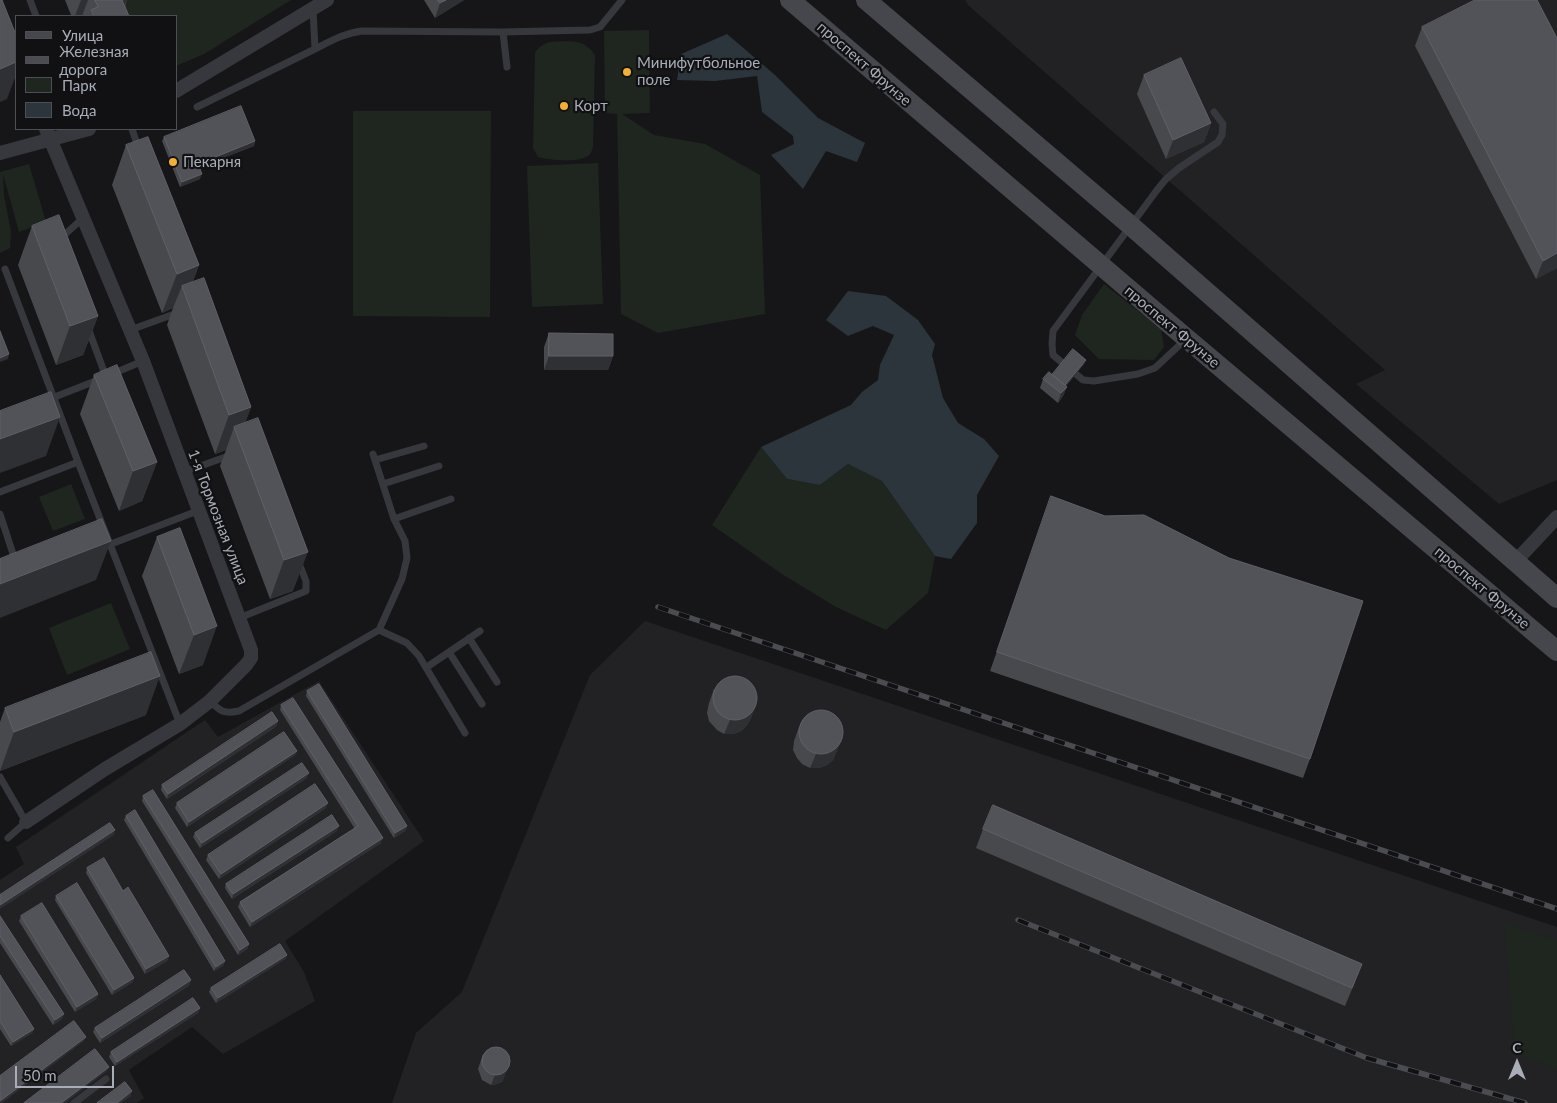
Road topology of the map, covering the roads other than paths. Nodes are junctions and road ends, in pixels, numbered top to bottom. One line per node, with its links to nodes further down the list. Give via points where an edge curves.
1 (30, 0): 7 (lane)
2 (327, 0): 6 (street)
3 (622, 0): 8 (lane, via 600,27 590,30)
4 (790, 0): 22 (main road, проспект Фрунзе)
5 (866, 0): 20 (main road)
6 (313, 9): 9 (lane); 11 (street)
7 (36, 15)
8 (503, 32): 9 (lane, via 362,31 343,35); 10 (lane)
9 (315, 48): 12 (lane)
10 (507, 67)
11 (178, 90)
12 (197, 107)
13 (1214, 112): 20 (lane, via 1223,124 1218,142 1166,179)
14 (81, 130): 16 (street)
15 (132, 130): 18 (lane)
16 (48, 134): 17 (street); 19 (street, 1-я Тормозная улица)
17 (0, 153)
18 (142, 157)
19 (84, 218): 21 (lane); 26 (street, 1-я Тормозная улица)
20 (1130, 226): 22 (lane); 48 (main road)
21 (56, 242)
22 (1101, 266): 27 (main road, проспект Фрунзе); 27 (lane, via 1053,331 1052,355 1083,380 1094,381 1154,368)
23 (5, 268): 30 (lane)
24 (190, 308): 26 (lane)
25 (86, 323): 29 (lane)
26 (130, 330): 28 (street, 1-я Тормозная улица)
27 (1186, 338): 57 (main road, проспект Фрунзе)
28 (143, 361): 29 (lane); 36 (street, 1-я Тормозная улица)
29 (106, 377): 30 (lane)
30 (54, 397): 31 (lane); 34 (lane)
31 (45, 400)
32 (424, 446): 37 (lane, via 374,457)
33 (235, 453): 36 (lane)
34 (78, 462): 38 (lane); 44 (lane)
35 (439, 466): 37 (lane)
36 (184, 472): 40 (street, 1-я Тормозная улица)
37 (383, 484): 43 (lane)
38 (0, 492)
39 (451, 499): 43 (lane)
40 (200, 510): 46 (lane); 53 (street, 1-я Тормозная улица)
41 (0, 514): 50 (lane)
42 (1557, 517): 48 (street)
43 (394, 519): 54 (lane, via 405,541 407,558 402,580)
44 (106, 533): 45 (lane); 46 (lane)
45 (97, 536)
46 (111, 544): 59 (lane)
47 (295, 554): 53 (lane, via 306,581 306,591)
48 (1515, 562): 52 (main road)
49 (26, 564): 50 (lane)
50 (17, 568): 51 (lane)
51 (9, 571)
52 (1557, 598)
53 (239, 618): 63 (street, 1-я Тормозная улица, via 251,658)
54 (379, 630): 61 (lane, via 407,643); 63 (lane, via 239,711 227,713)
55 (480, 631): 56 (lane)
56 (469, 638): 58 (lane); 62 (lane)
57 (1557, 651)
58 (449, 652): 61 (lane); 64 (lane)
59 (156, 662): 60 (lane); 65 (lane)
60 (147, 665)
61 (427, 667): 66 (lane)
62 (497, 682)
63 (210, 701): 65 (street, 1-я Тормозная улица)
64 (482, 704)
65 (180, 724): 68 (street, 1-я Тормозная улица)
66 (465, 732)
67 (0, 777): 68 (lane)
68 (26, 822): 69 (lane)
69 (8, 838)
70 (106, 1079): 71 (lane)
71 (74, 1103)

